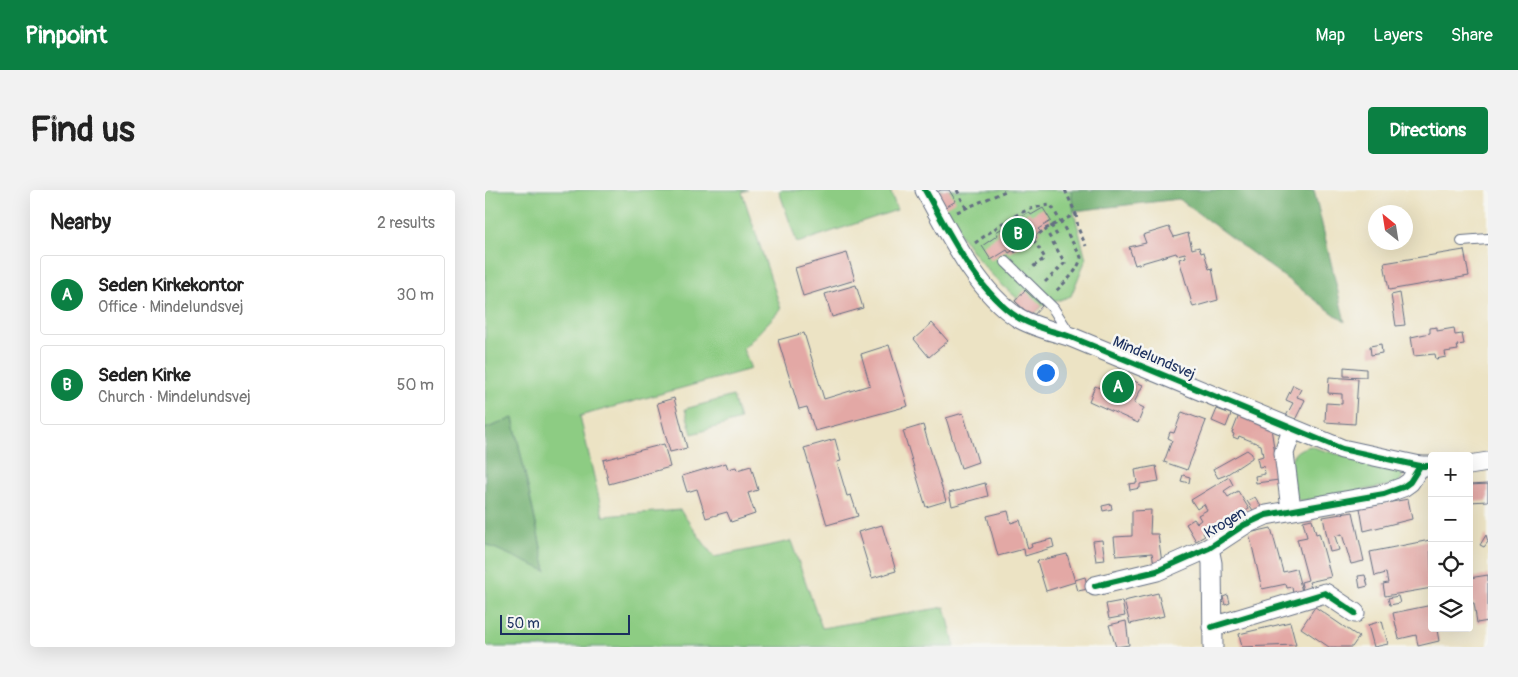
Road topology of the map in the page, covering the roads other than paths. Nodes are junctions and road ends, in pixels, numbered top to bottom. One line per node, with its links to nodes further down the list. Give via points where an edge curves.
1 (925, 190): 5 (street, Mindelundsvej, via 969,265 992,294 1030,324)
2 (1488, 239): 3 (lane)
3 (1462, 241)
4 (1007, 262): 5 (lane, via 1053,308)
5 (1071, 337): 6 (street, Mindelundsvej)
6 (1292, 430): 9 (street, Mindelundsvej, via 1342,449); 10 (street, via 1284,453)
7 (1488, 462): 8 (street)
8 (1473, 464)
9 (1426, 466): 10 (street, Krogen, via 1410,482 1384,494)
10 (1291, 509): 11 (street, Krogen, via 1244,524)
11 (1209, 548): 12 (street, Krogen, via 1157,571); 14 (street, Krogen)
12 (1095, 586)
13 (1355, 614): 14 (street, via 1325,593)
14 (1212, 628): 15 (street, Krogen)
15 (1213, 647)

